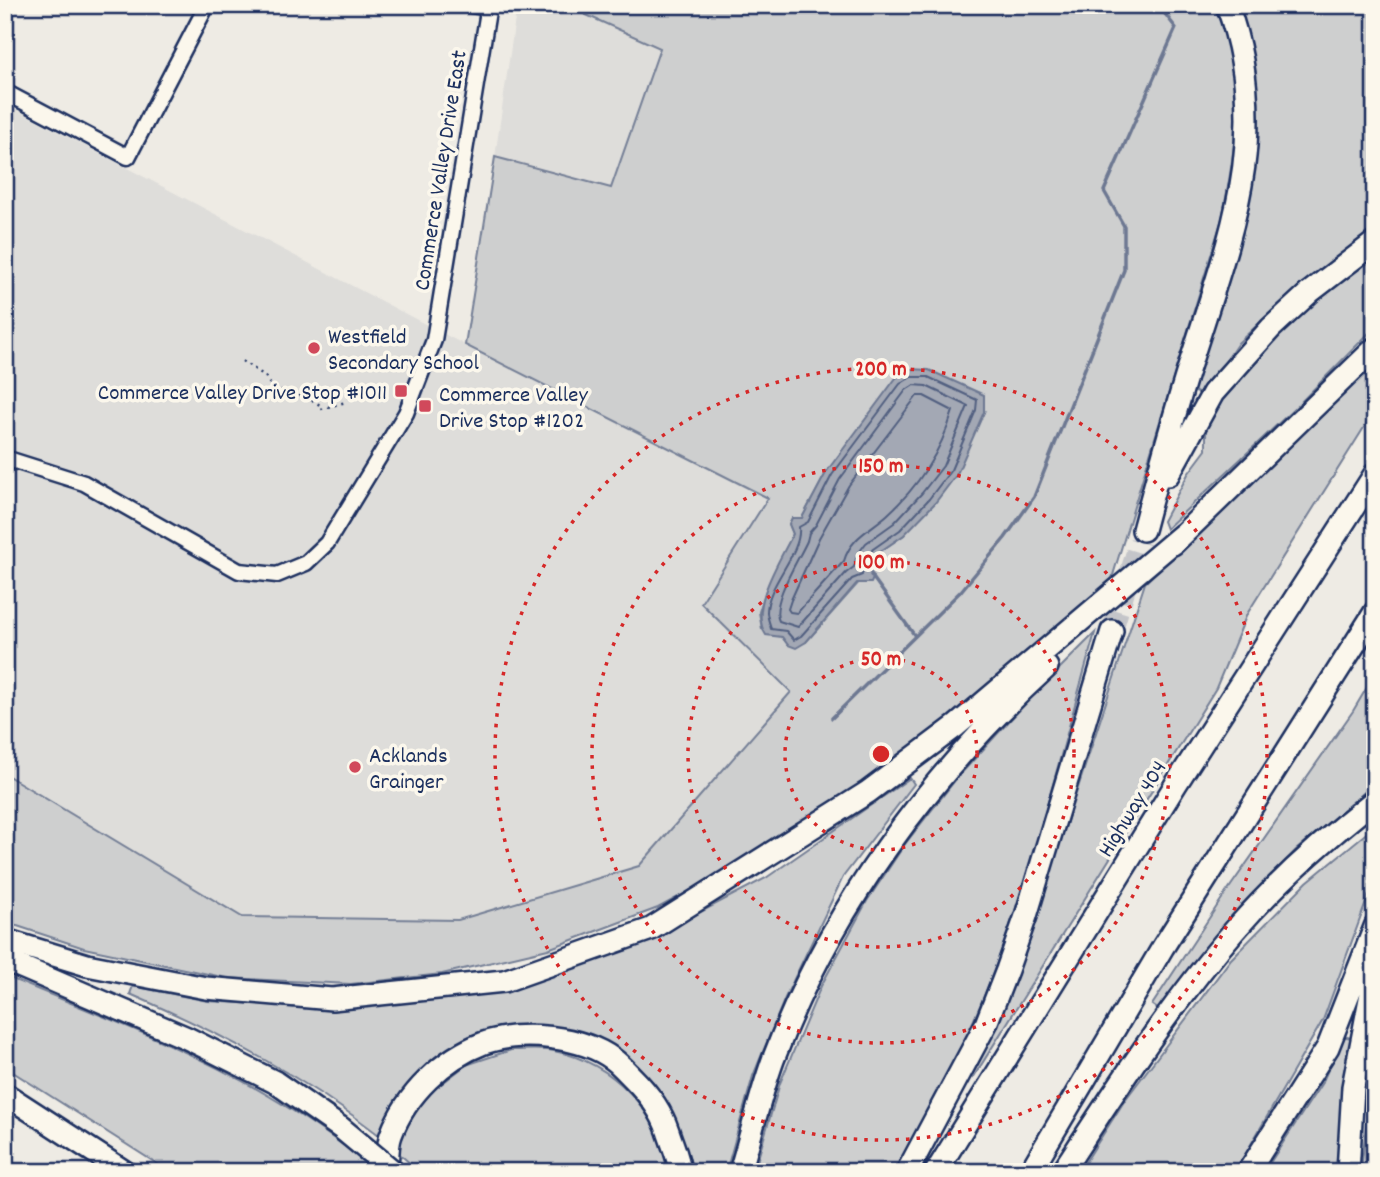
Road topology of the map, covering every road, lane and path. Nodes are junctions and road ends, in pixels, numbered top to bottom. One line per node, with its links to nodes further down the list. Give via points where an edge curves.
1 (207, 5): 5 (street, via 128,157)
2 (471, 5): 4 (street)
3 (1227, 5): 6 (highway, via 1246,91 1247,149 1235,219 1141,535 1179,452 1213,393 1271,328)
4 (488, 7): 10 (street, Commerce Valley Drive East, via 434,340 406,413 327,543 306,563 276,575 239,571 84,482)
5 (5, 92)
6 (1375, 242)
7 (1375, 348): 12 (highway)
8 (242, 361): 9 (path, via 269,383 295,398 303,395 321,409)
9 (346, 402)
10 (5, 458)
11 (1375, 474): 27 (highway, Highway 404)
12 (1183, 534): 17 (highway, via 966,717 868,792 651,929 504,981 331,999 206,988 87,965); 25 (highway, via 962,752 896,834 812,971 773,1060)
13 (1375, 612): 28 (highway, via 1163,947)
14 (1112, 631): 26 (highway, via 1007,970 986,1024)
15 (1375, 800): 29 (highway, via 1291,871 1235,930 1144,1048)
16 (1375, 926): 30 (highway, via 1328,1047)
17 (5, 940)
18 (5, 960): 23 (highway, bridge, via 187,1038 275,1082)
19 (1375, 972): 31 (highway, via 1353,1087)
20 (5, 1094): 21 (highway)
21 (125, 1172)
22 (387, 1172): 24 (highway, via 391,1136 428,1077 485,1043 521,1037 552,1037 582,1044 613,1059 663,1115)
23 (394, 1172)
24 (680, 1172)
25 (740, 1172)
26 (907, 1172)
27 (936, 1172)
28 (1030, 1172)
29 (1062, 1172)
30 (1248, 1172)
31 (1348, 1172)

